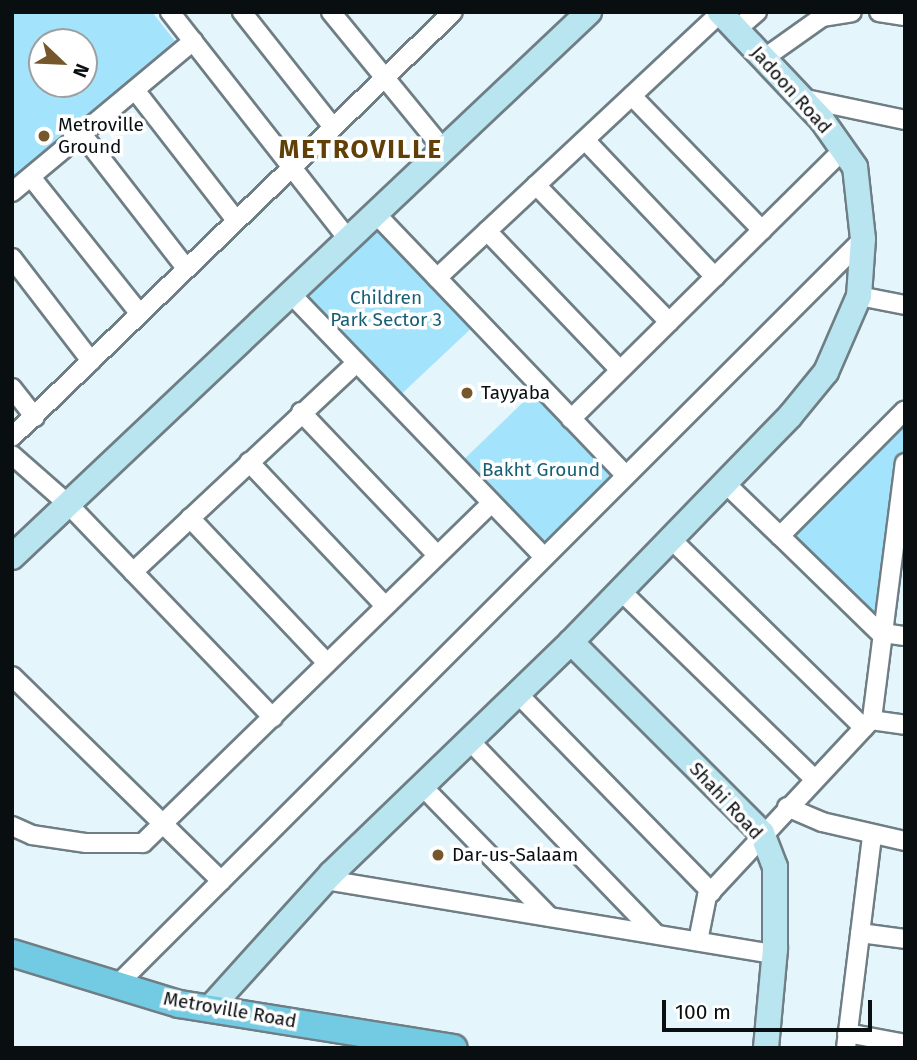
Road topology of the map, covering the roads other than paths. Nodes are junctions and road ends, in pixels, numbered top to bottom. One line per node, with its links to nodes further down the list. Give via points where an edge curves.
1 (170, 12): 11 (street)
2 (242, 12): 18 (street)
3 (331, 12): 13 (street)
4 (589, 12): 21 (street)
5 (757, 12): 10 (street)
6 (852, 12): 12 (street, via 822,17)
7 (879, 12): 9 (street)
8 (440, 16): 13 (street)
9 (905, 16)
10 (725, 18): 12 (street, Jadoon Road); 15 (street)
11 (193, 41): 14 (street); 23 (street)
12 (763, 58): 16 (street, Jadoon Road)
13 (384, 77): 18 (street); 21 (street)
14 (135, 90): 19 (street); 28 (street)
15 (632, 96): 20 (street); 29 (street)
16 (801, 98): 17 (street); 22 (street, Jadoon Road)
17 (905, 120)
18 (332, 126): 23 (street)
19 (82, 134): 24 (street); 34 (street)
20 (585, 139): 25 (street); 35 (street)
21 (443, 149): 27 (street)
22 (843, 150): 29 (street); 32 (street, Jadoon Road, via 855,167)
23 (290, 165): 28 (street); 31 (street)
24 (31, 177): 26 (street); 40 (street)
25 (536, 185): 30 (street); 41 (street)
26 (12, 192)
27 (375, 213): 31 (street); 36 (street)
28 (235, 219): 34 (street)
29 (762, 230): 35 (street)
30 (487, 231): 36 (street); 44 (street)
31 (348, 239): 37 (street)
32 (863, 239): 38 (street, Jadoon Road); 54 (street)
33 (12, 258): 42 (street)
34 (186, 268): 40 (street)
35 (715, 277): 41 (street)
36 (437, 278): 49 (street)
37 (290, 293): 43 (street); 57 (street)
38 (859, 296): 39 (street); 55 (street, Jadoon Road, via 826,372)
39 (905, 305)
40 (139, 313): 42 (street)
41 (669, 322): 44 (street)
42 (91, 361): 48 (street)
43 (356, 363): 47 (street); 56 (street)
44 (620, 370): 49 (street)
45 (12, 388): 48 (street)
46 (905, 410): 60 (street)
47 (301, 412): 52 (street); 62 (street)
48 (35, 417): 50 (street)
49 (571, 419): 54 (street)
50 (12, 437)
51 (12, 456): 57 (street)
52 (248, 462): 58 (street); 67 (street)
53 (905, 463): 59 (street)
54 (624, 474): 63 (street)
55 (725, 483): 60 (street); 61 (street, Jadoon Road)
56 (491, 503): 62 (street); 63 (street)
57 (68, 504): 64 (street); 65 (street)
58 (190, 518): 65 (street); 71 (street)
59 (900, 530): 68 (street)
60 (780, 536): 68 (street)
61 (671, 539): 66 (street, Jadoon Road); 75 (street)
62 (436, 554): 67 (street)
63 (543, 556): 87 (street)
64 (12, 557)
65 (133, 572): 74 (street)
66 (621, 591): 70 (street, Jadoon Road); 78 (street)
67 (385, 606): 71 (street)
68 (883, 635): 69 (street); 75 (street)
69 (905, 636)
70 (571, 642): 73 (street, Jadoon Road); 83 (street, Shahi Road)
71 (327, 663): 74 (street)
72 (14, 682): 81 (street)
73 (518, 694): 77 (street, Jadoon Road); 88 (street)
74 (273, 718): 81 (street)
75 (867, 724): 76 (street); 78 (street)
76 (905, 725)
77 (470, 740): 79 (street, Jadoon Road); 91 (street)
78 (814, 779): 80 (street)
79 (422, 786): 86 (street, Jadoon Road); 89 (street)
80 (787, 807): 83 (street); 84 (street)
81 (162, 825): 82 (street, via 144,844 115,846 32,835); 87 (street)
82 (12, 826)
83 (762, 833): 88 (street); 95 (street, Shahi Road, via 775,867)
84 (872, 836): 85 (street); 90 (street)
85 (905, 841)
86 (327, 880): 89 (street); 97 (street, Jadoon Road)
87 (221, 881): 96 (street)
88 (711, 892): 93 (street)
89 (550, 917): 91 (street)
90 (860, 933): 92 (street); 98 (street)
91 (656, 934): 93 (street)
92 (905, 939)
93 (698, 941): 95 (street)
94 (12, 953): 96 (main road, Metroville Road)
95 (775, 954): 102 (street, Shahi Road)
96 (117, 985): 97 (main road, Metroville Road)
97 (209, 1009): 99 (main road, Metroville Road)
98 (846, 1040): 100 (street)
99 (391, 1043): 101 (main road, Metroville Road)
100 (905, 1044)
101 (453, 1048)
102 (766, 1048)

